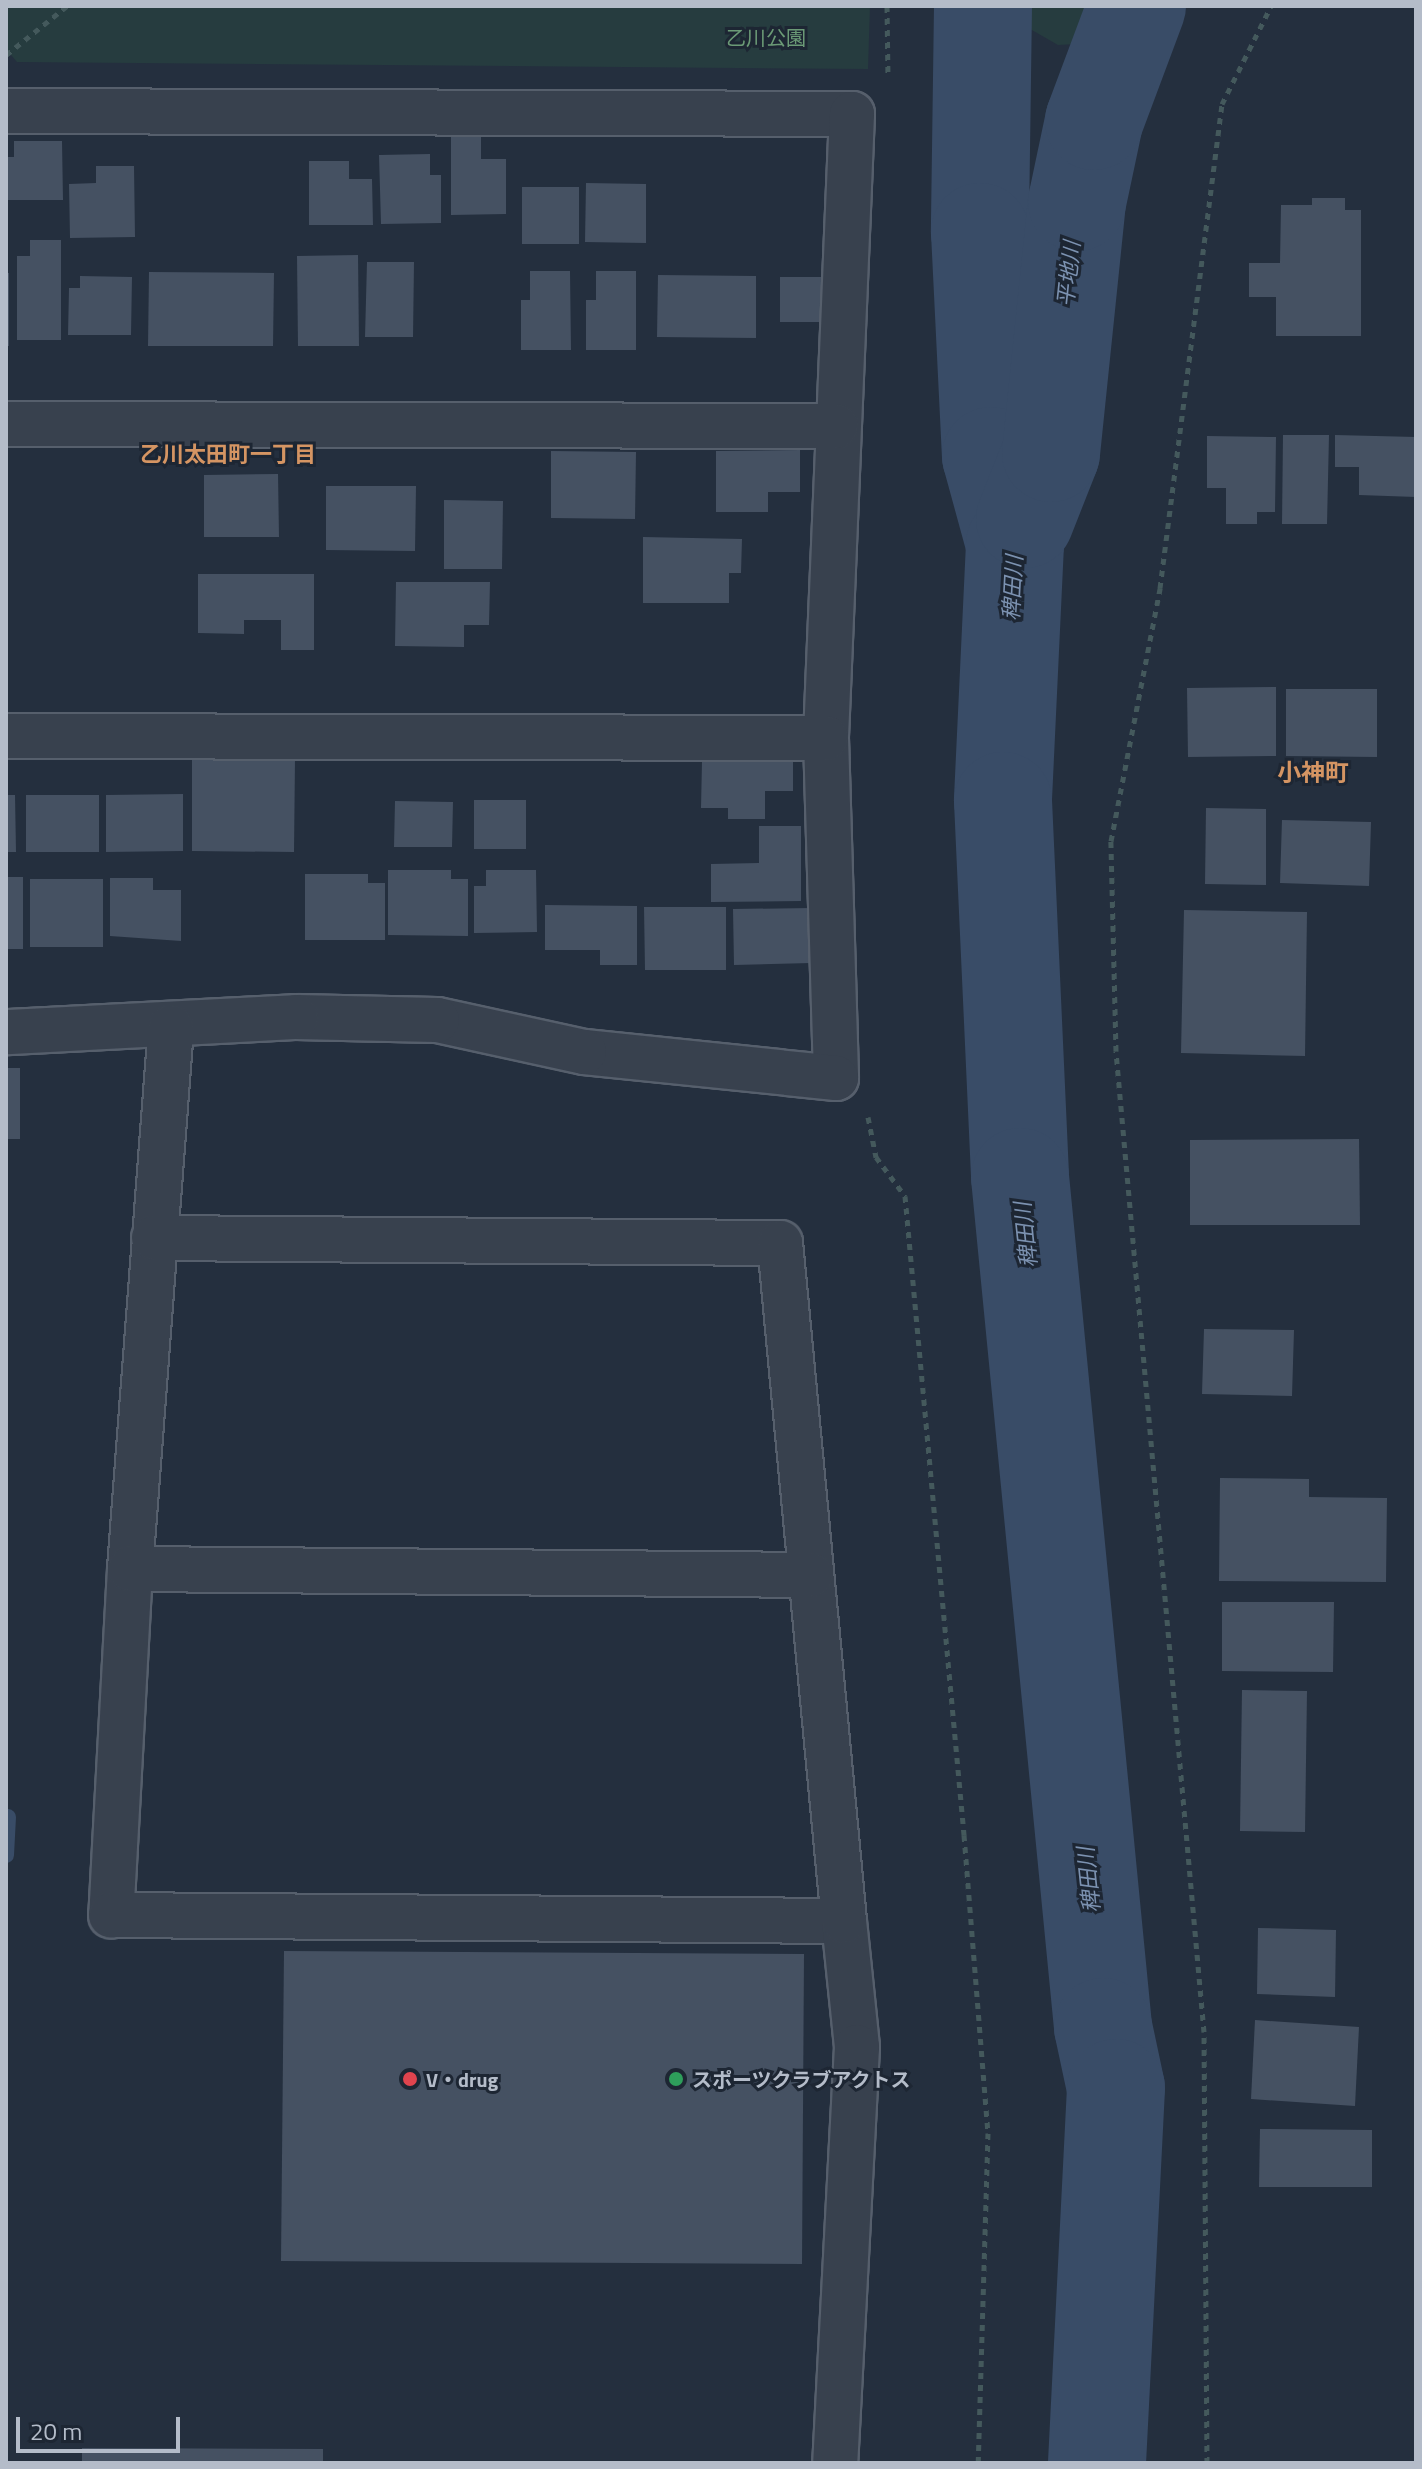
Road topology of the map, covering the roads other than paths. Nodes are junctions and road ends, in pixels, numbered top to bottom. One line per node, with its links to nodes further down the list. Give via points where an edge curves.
1 (6, 111): 3 (street, via 852,114)
2 (6, 424): 3 (street)
3 (836, 426): 5 (street)
4 (6, 736): 5 (street)
5 (826, 738): 6 (street, via 836,1078 584,1052 437,1020 296,1017)
6 (171, 1027): 7 (street); 8 (street)
7 (6, 1032)
8 (154, 1238): 9 (street); 10 (street, via 780,1243)
9 (130, 1569): 10 (street); 11 (street, via 111,1915)
10 (811, 1575): 11 (street)
11 (844, 1921): 12 (street, via 857,2047)
12 (835, 2463)

